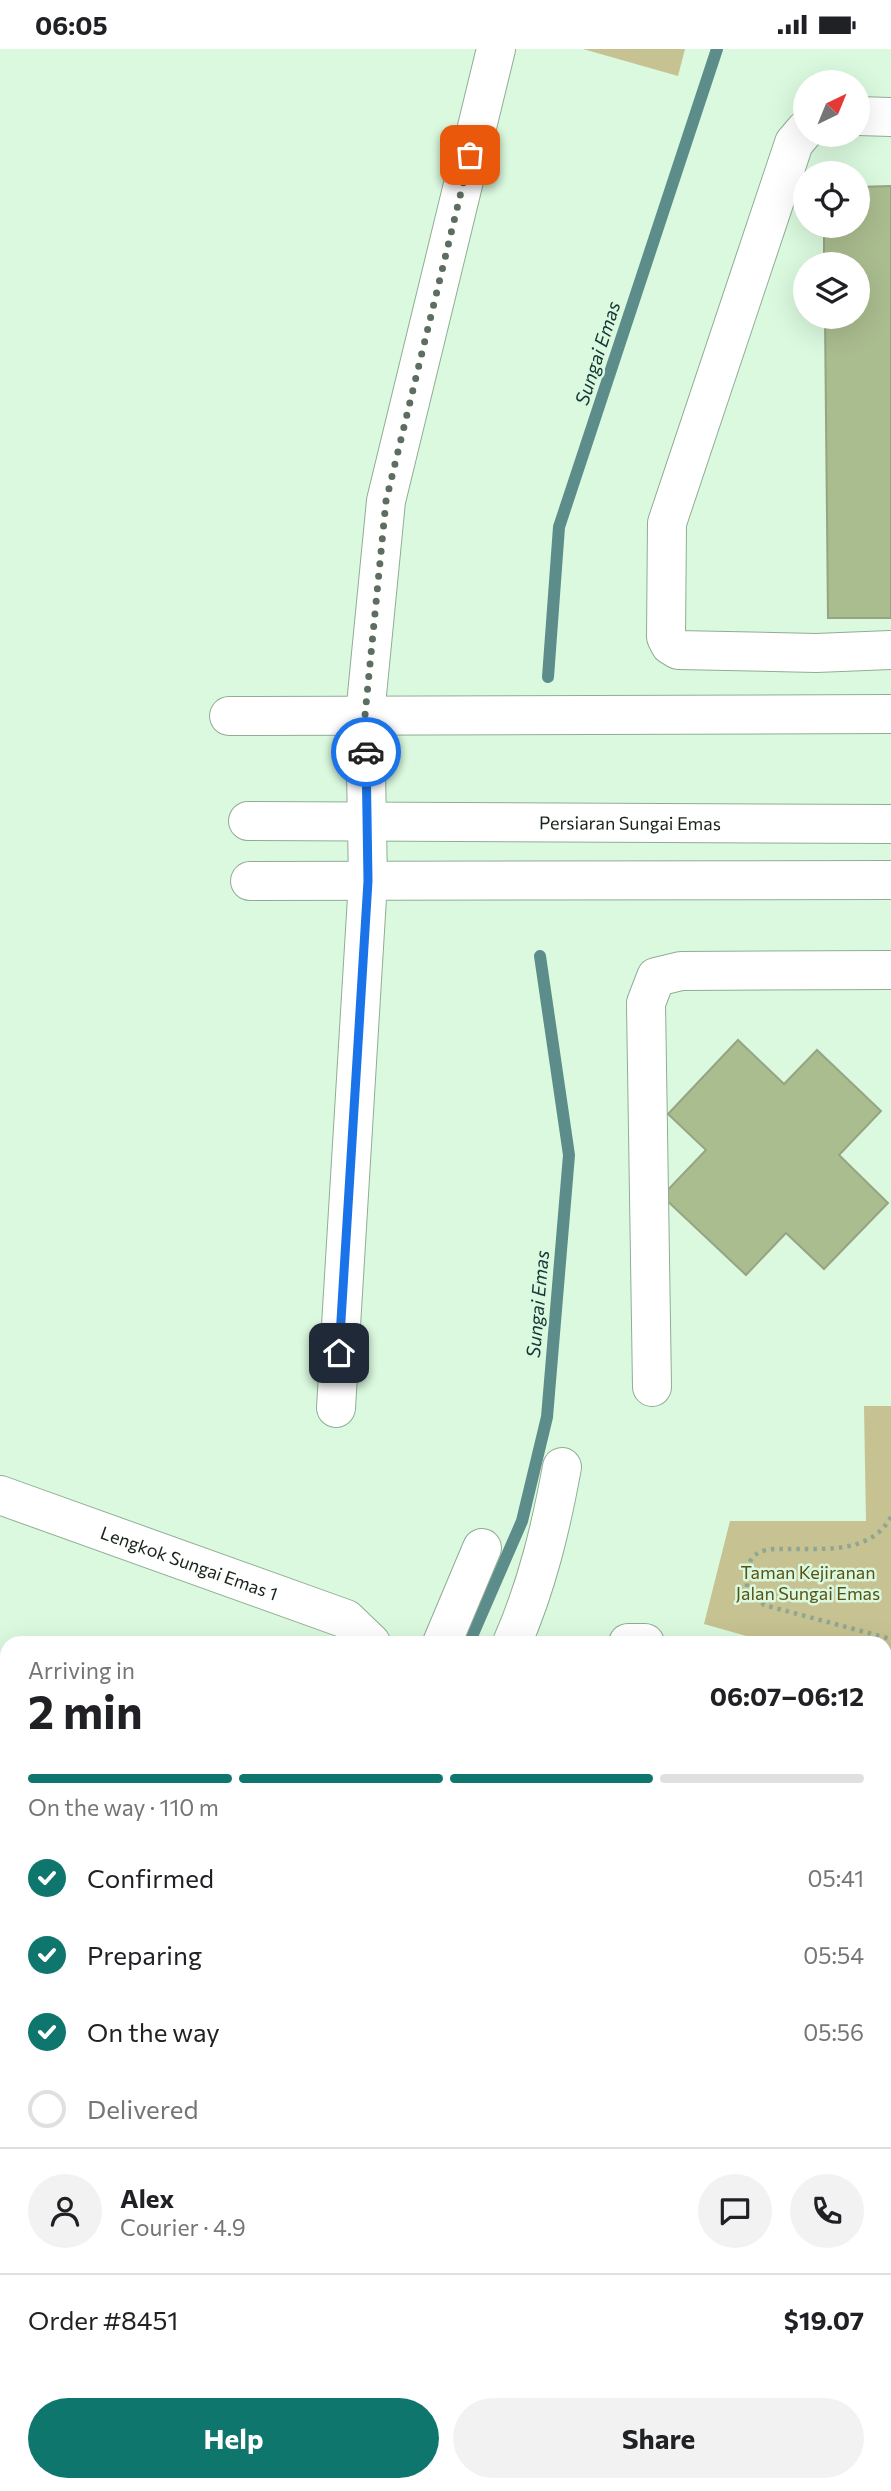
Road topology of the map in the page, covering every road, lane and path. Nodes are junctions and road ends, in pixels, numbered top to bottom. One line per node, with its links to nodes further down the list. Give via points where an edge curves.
1 (496, 49): 7 (street, via 386,501)
2 (870, 116): 3 (street)
3 (891, 117)
4 (793, 145): 5 (street, via 667,523 666,636 678,650)
5 (891, 650)
6 (891, 714): 7 (street)
7 (365, 715): 8 (street); 9 (street)
8 (229, 716)
9 (368, 820): 10 (street, Persiaran Sungai Emas); 11 (street, Persiaran Sungai Emas); 14 (street)
10 (248, 821)
11 (891, 824)
12 (891, 880): 14 (street)
13 (250, 881): 14 (street)
14 (368, 881): 17 (street)
15 (891, 970): 16 (street, via 681,971 656,977 646,1003)
16 (652, 1387)
17 (336, 1408)
18 (562, 1467): 24 (street, via 549,1537)
19 (0, 1495): 22 (street, Lengkok Sungai Emas 1, via 346,1619)
20 (891, 1517): 25 (path, via 873,1537 850,1548 769,1549 754,1556 747,1570 747,1588 764,1605)
21 (482, 1548): 23 (street)
22 (365, 1636)
23 (445, 1636)
24 (515, 1636)
25 (880, 1636)

